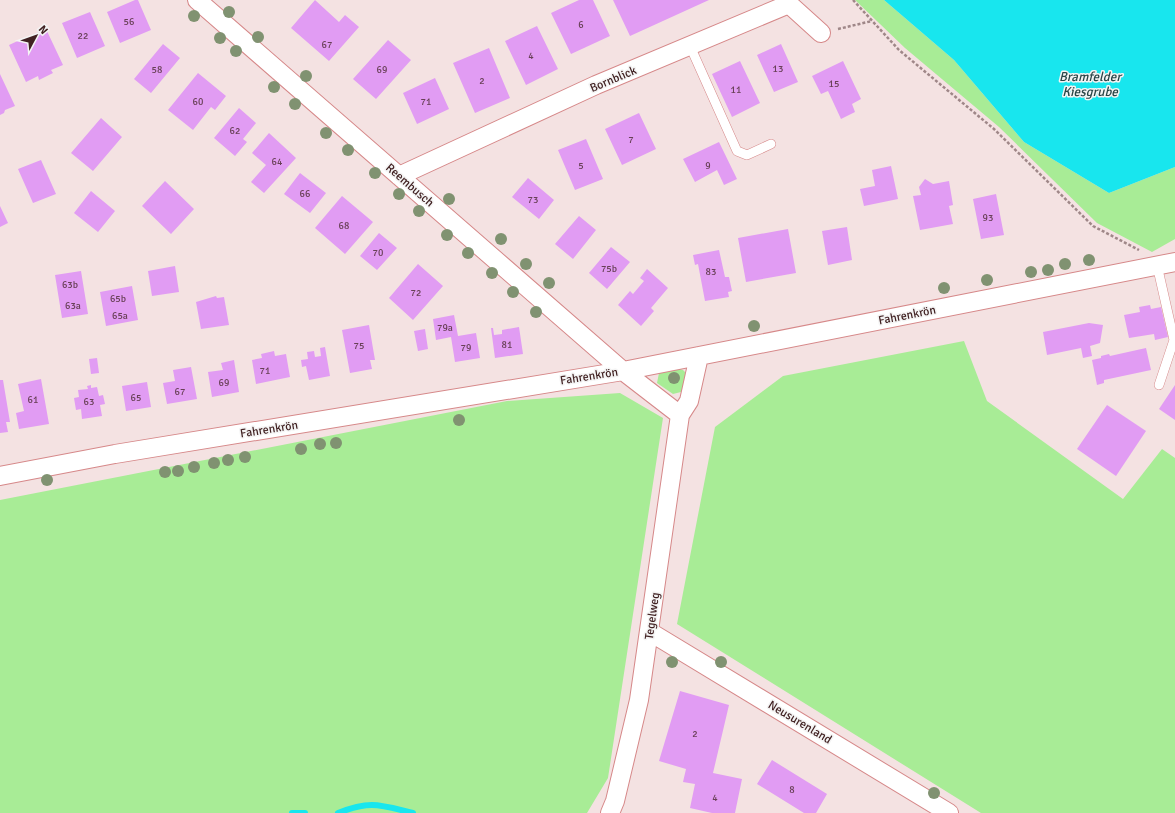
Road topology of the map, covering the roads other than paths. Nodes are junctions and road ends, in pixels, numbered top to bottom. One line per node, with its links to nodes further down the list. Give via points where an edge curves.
1 (198, 0): 5 (street, Reembusch)
2 (821, 33): 3 (street, Bornblick, via 789,4)
3 (690, 46): 4 (lane, via 738,150 747,155); 5 (street, Bornblick, via 596,85)
4 (771, 144)
5 (399, 176): 9 (street, Reembusch)
6 (1175, 262): 7 (street, Fahrenkrön)
7 (1157, 265): 8 (street, Fahrenkrön); 10 (lane, via 1174,340)
8 (699, 356): 9 (street, Fahrenkrön); 11 (street, Tegelweg, via 689,401)
9 (623, 371): 11 (street); 12 (street, Fahrenkrön, via 115,454)
10 (1159, 385)
11 (680, 415): 13 (street, Tegelweg)
12 (0, 476)
13 (650, 632): 14 (street, Tegelweg, via 639,700); 15 (street, Neusurenland)
14 (610, 813)
15 (949, 813)

